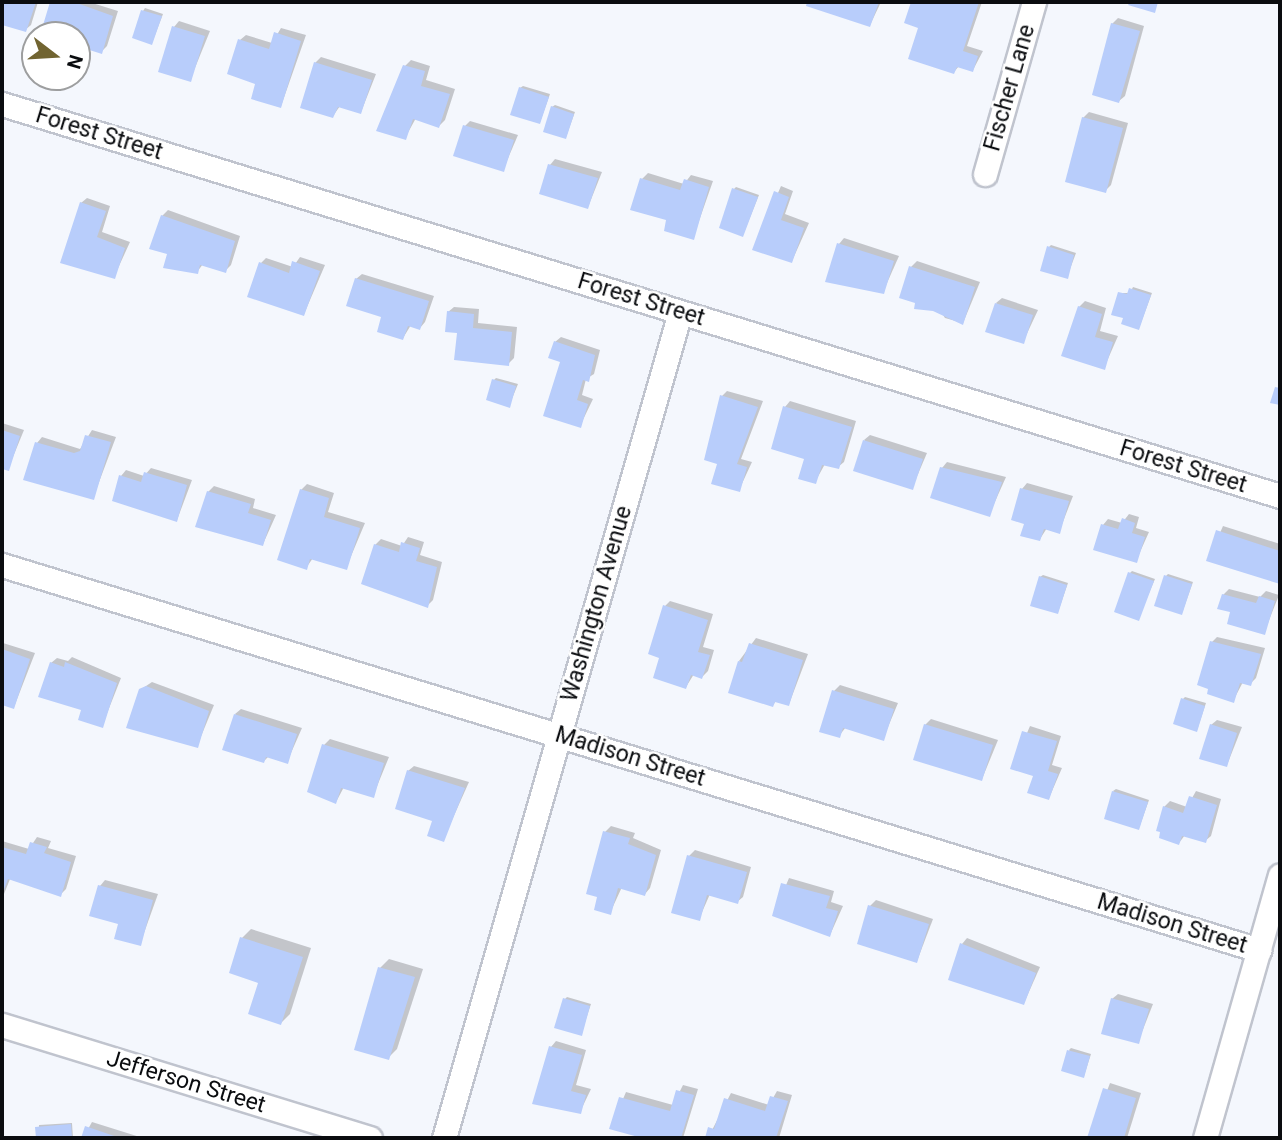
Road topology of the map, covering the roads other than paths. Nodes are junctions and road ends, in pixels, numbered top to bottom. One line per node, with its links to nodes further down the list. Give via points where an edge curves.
1 (1034, 2): 3 (street, Fischer Lane)
2 (2, 104): 4 (street, Forest Street)
3 (985, 174)
4 (680, 312): 5 (street, Forest Street); 7 (street, Washington Avenue)
5 (1280, 496)
6 (2, 565): 7 (street, Madison Street)
7 (560, 735): 9 (street, Madison Street); 12 (street, Washington Avenue)
8 (1280, 876): 9 (street)
9 (1259, 950): 13 (street)
10 (2, 1025): 11 (street, Jefferson Street)
11 (370, 1138)
12 (444, 1138)
13 (1205, 1138)

